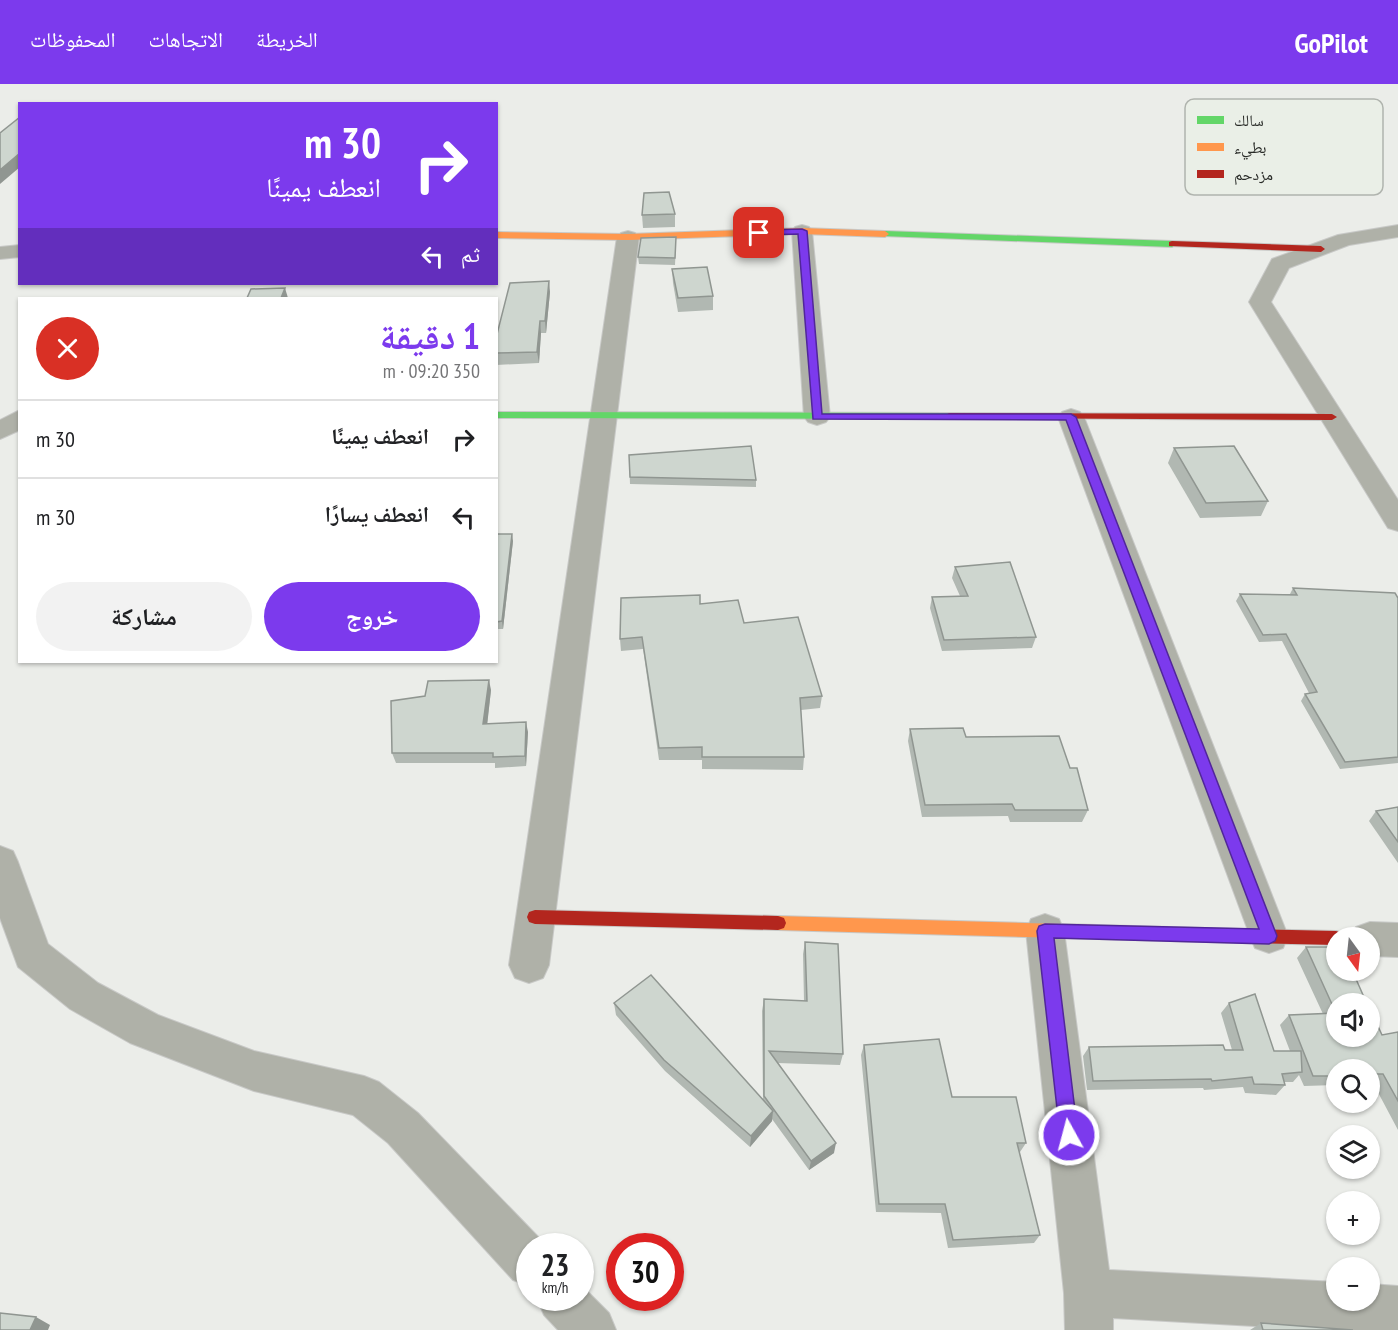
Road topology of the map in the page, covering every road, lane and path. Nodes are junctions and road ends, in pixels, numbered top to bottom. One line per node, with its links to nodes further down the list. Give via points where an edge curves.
1 (802, 231): 4 (street); 5 (street); 10 (street)
2 (1398, 231): 5 (street, via 1345,239)
3 (498, 235): 4 (street)
4 (628, 237): 9 (street)
5 (1322, 249): 12 (street, via 1280,264 1260,302)
6 (18, 251): 7 (street)
7 (0, 253)
8 (498, 415): 9 (street)
9 (603, 417): 10 (street); 17 (street)
10 (817, 417): 11 (street)
11 (1071, 417): 12 (street); 19 (street)
12 (1332, 417): 15 (street)
13 (18, 419): 14 (street)
14 (0, 430)
15 (1398, 522)
16 (0, 862): 24 (street, via 32,955 84,996 145,1029 254,1071 364,1097 403,1128)
17 (535, 917): 18 (street); 23 (street)
18 (1045, 931): 19 (street); 27 (street)
19 (1269, 936): 20 (street)
20 (1326, 938)
21 (1380, 939): 22 (street)
22 (1398, 940)
23 (529, 964)
24 (516, 1248)
25 (1398, 1310): 27 (street)
26 (574, 1311): 28 (street)
27 (1088, 1312)
28 (592, 1330)

